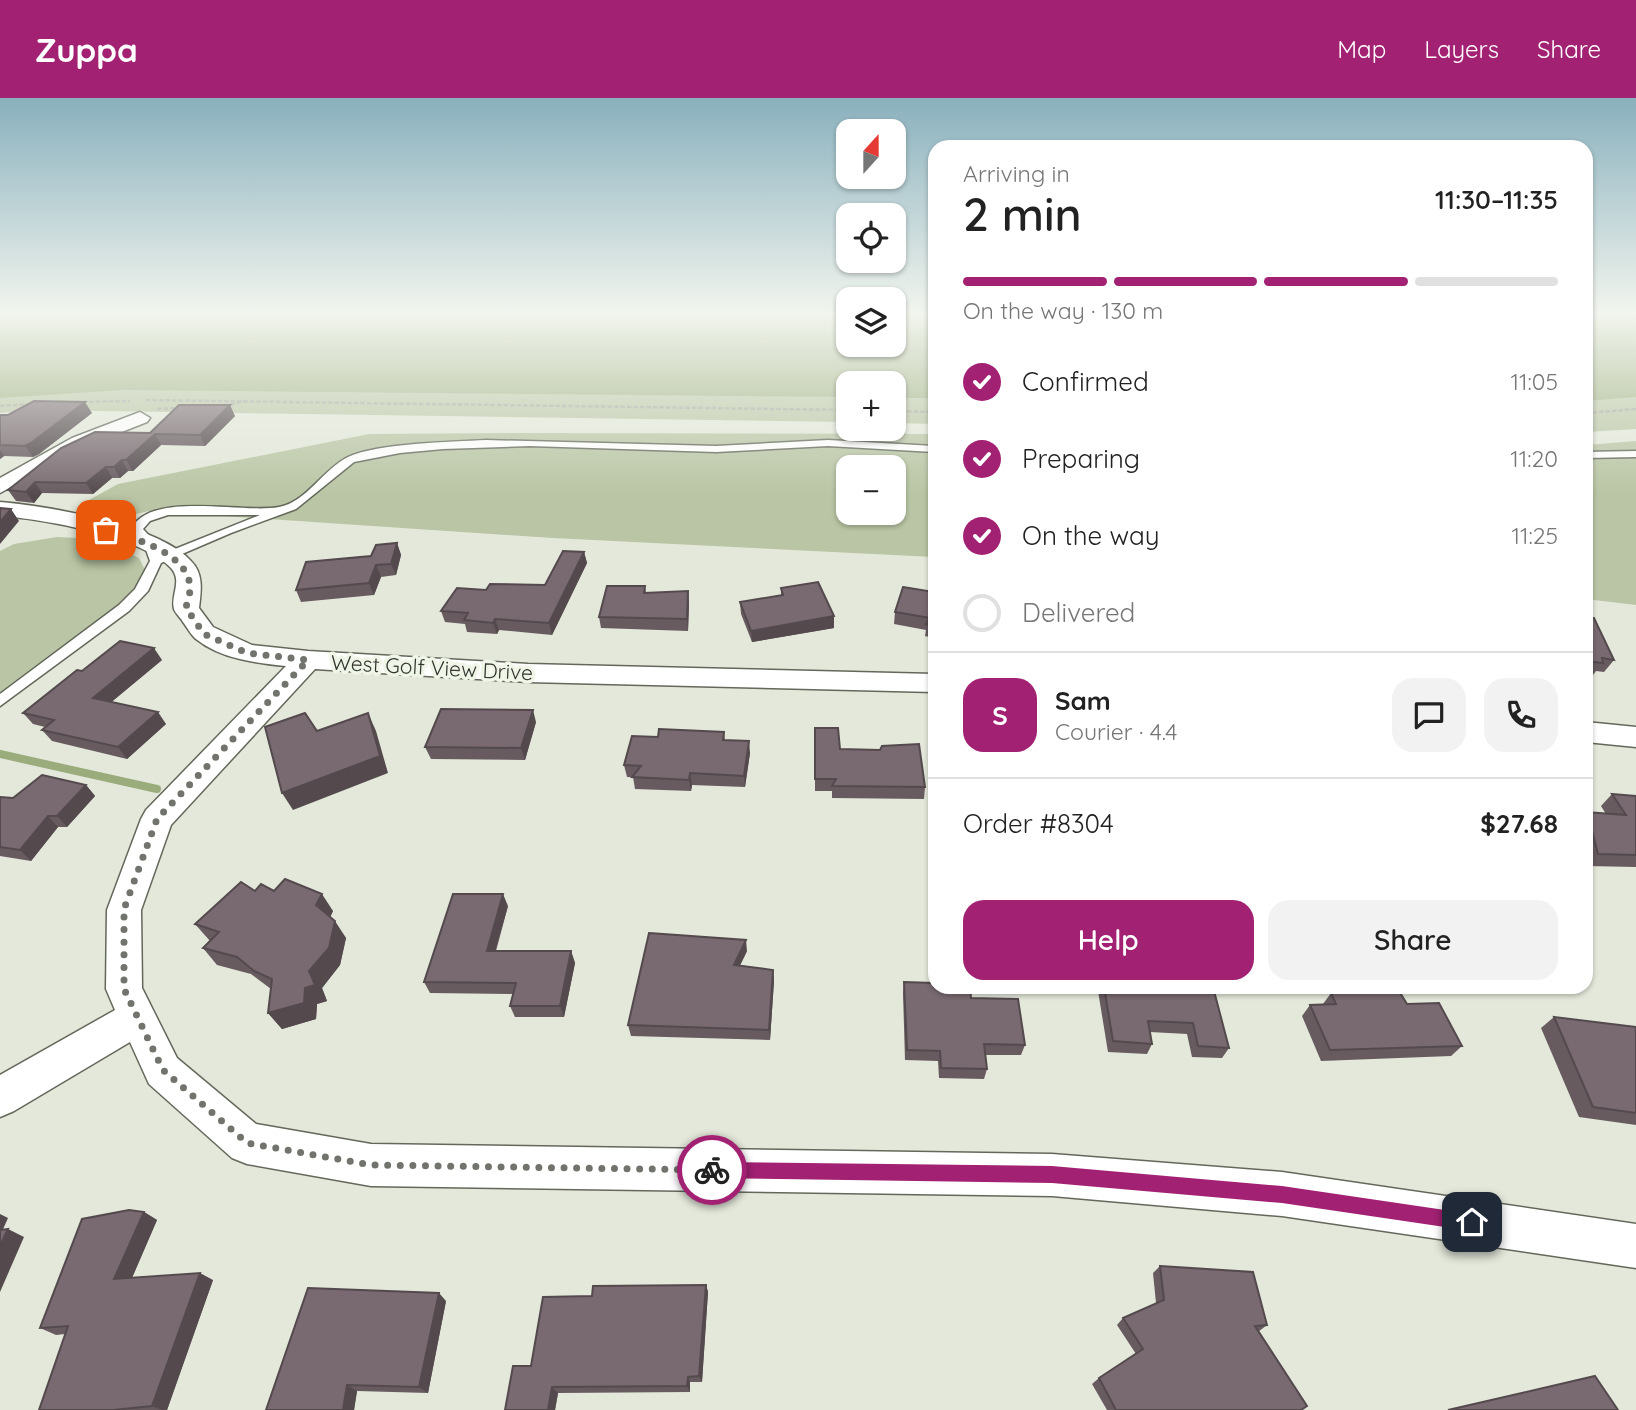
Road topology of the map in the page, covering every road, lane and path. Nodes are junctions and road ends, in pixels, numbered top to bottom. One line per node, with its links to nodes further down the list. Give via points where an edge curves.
1 (246, 400): 5 (path); 6 (path); 9 (path)
2 (75, 402): 5 (path)
3 (36, 404): 4 (path)
4 (0, 406)
5 (138, 406): 7 (path, via 150,410); 16 (street)
6 (212, 407)
7 (187, 408)
8 (1636, 409): 12 (path)
9 (836, 410)
10 (906, 411): 11 (path)
11 (928, 412)
12 (1593, 412)
13 (928, 449): 18 (lane, via 812,443 705,449 438,447 354,457 304,502)
14 (1636, 454): 15 (lane)
15 (1593, 455)
16 (0, 487)
17 (0, 509): 19 (street, via 63,517)
18 (281, 511): 19 (lane); 19 (lane, via 168,511 154,515 137,529)
19 (158, 553): 20 (street, West Golf View Drive, via 183,566 190,586 186,608 204,634 247,653); 22 (lane, via 141,592 124,608)
20 (308, 660): 21 (street, West Golf View Drive, via 528,673); 25 (street, via 157,819 124,909 124,989)
21 (928, 682)
22 (0, 701)
23 (1593, 733): 24 (street)
24 (1636, 737)
25 (137, 1017): 26 (street); 27 (street, via 163,1070 247,1143 371,1165 1052,1175 1282,1194)
26 (0, 1097)
27 (1636, 1246)

